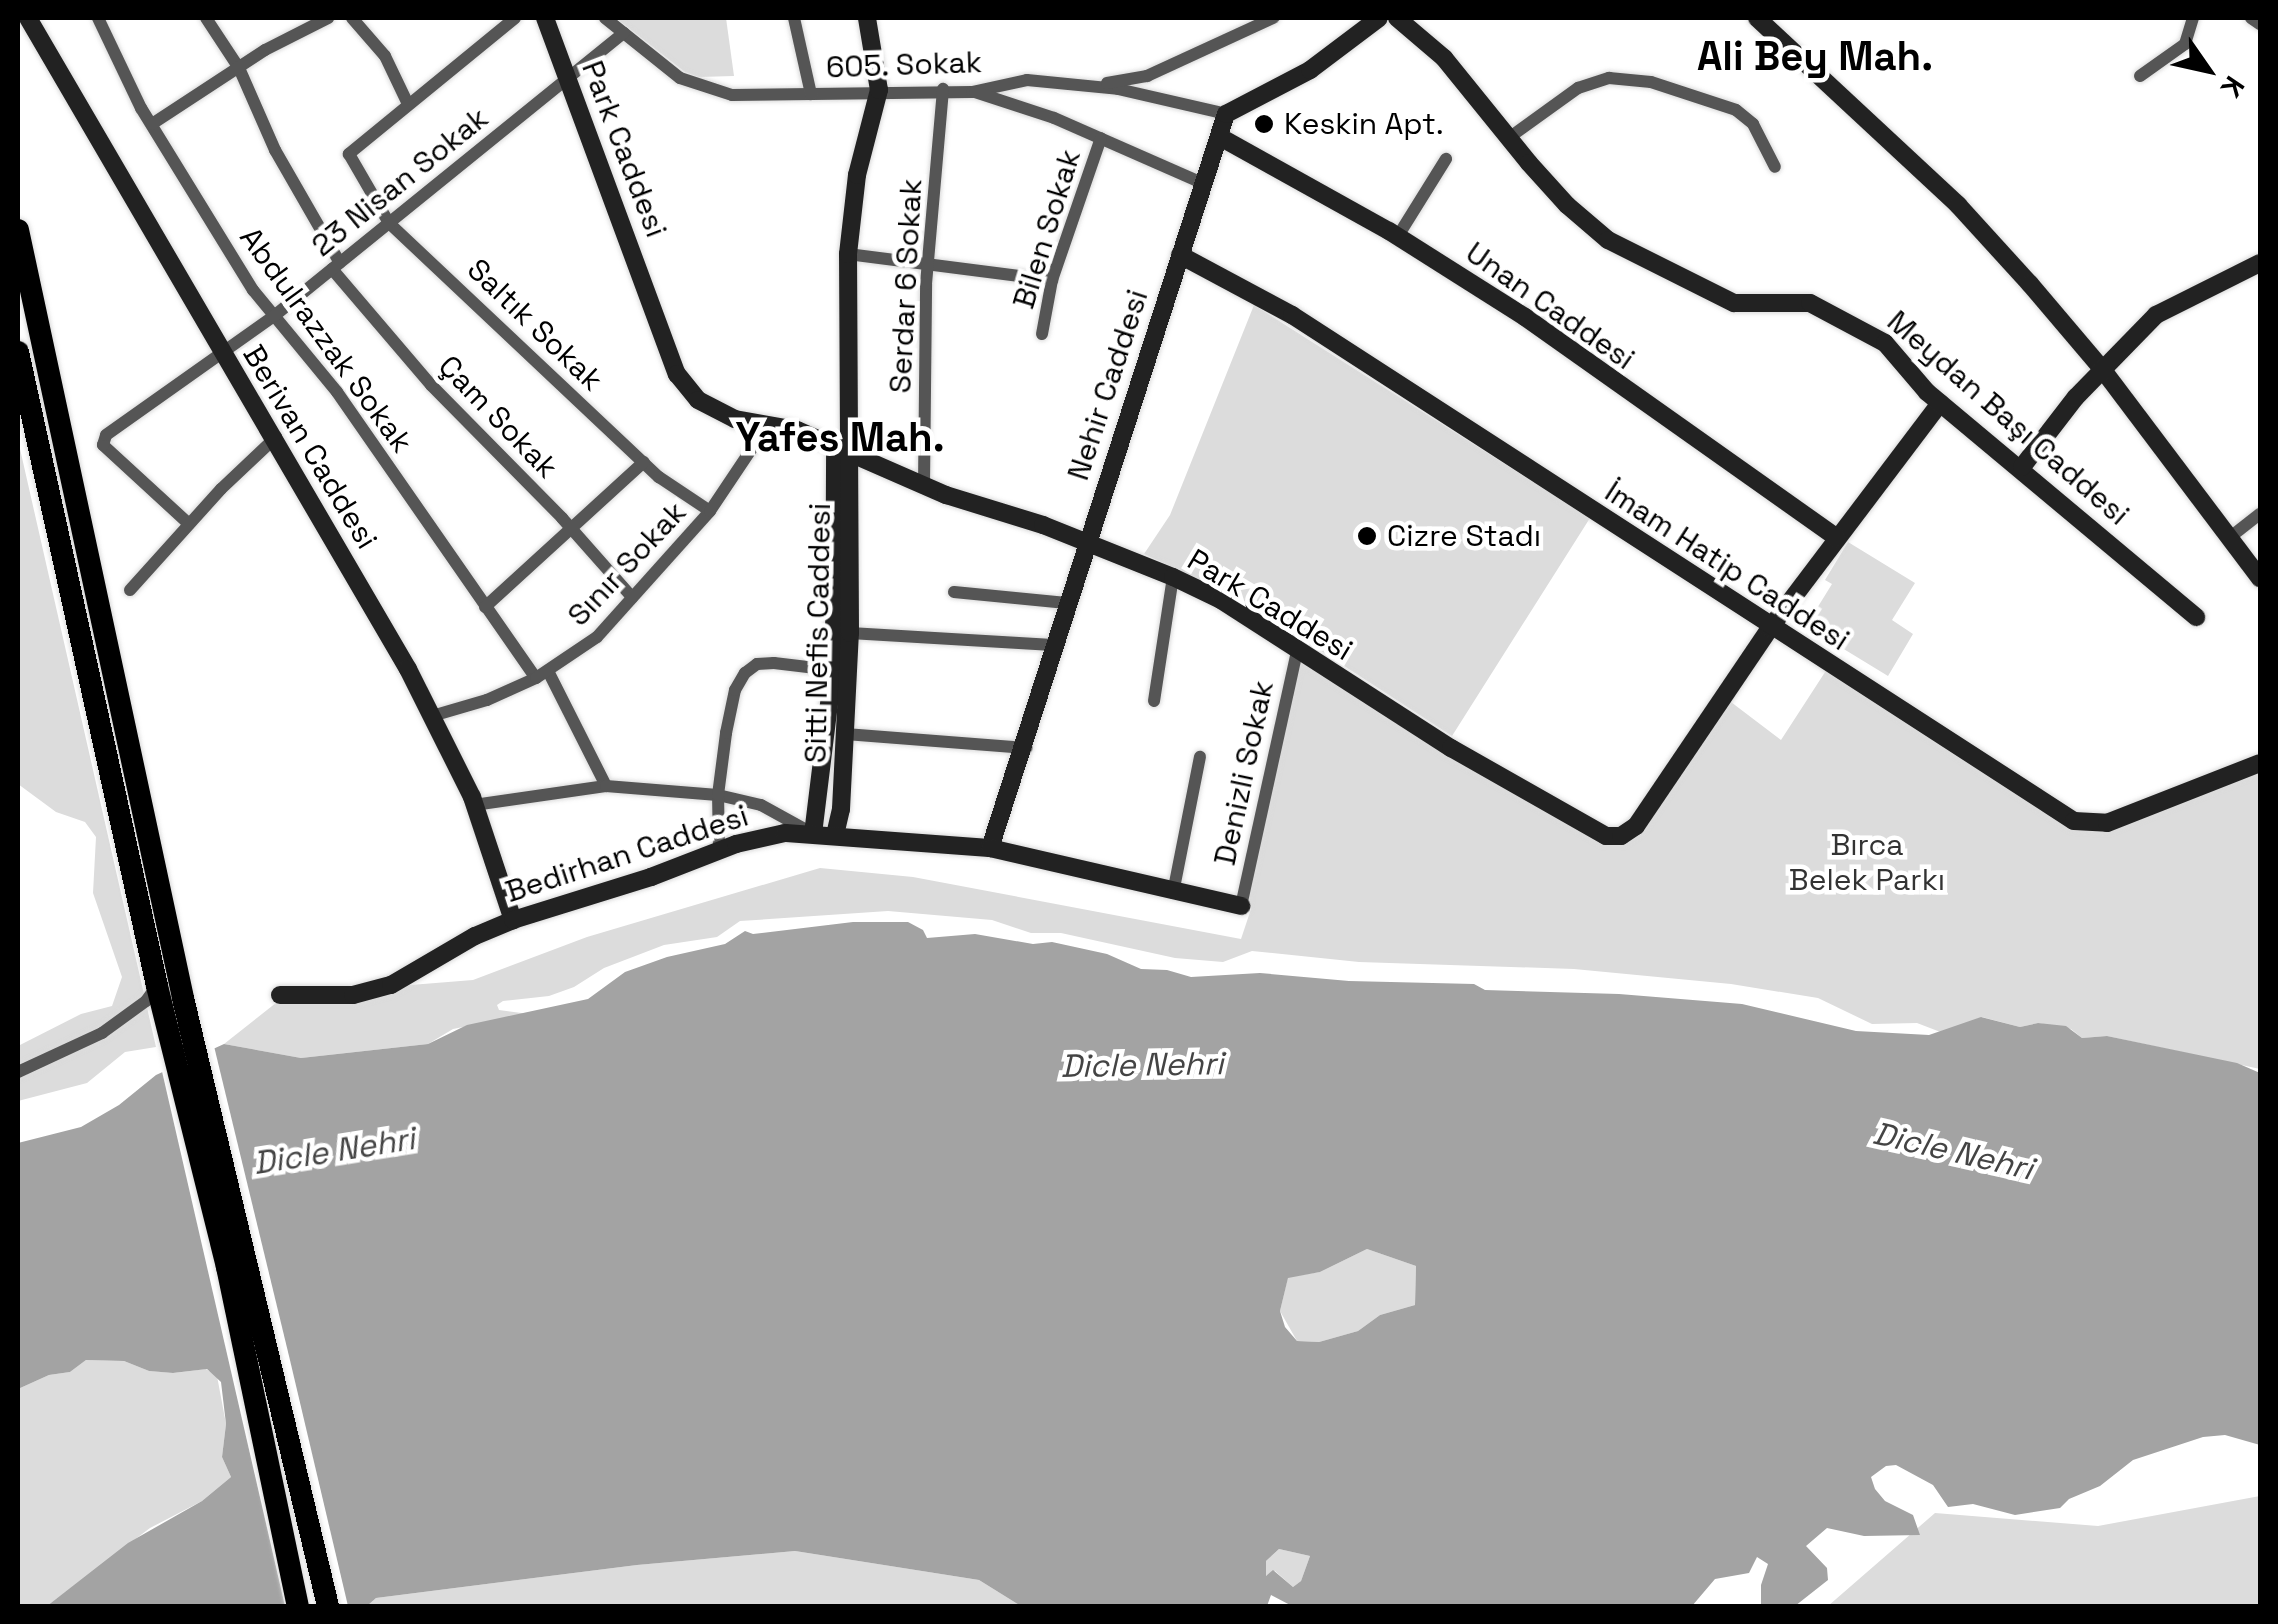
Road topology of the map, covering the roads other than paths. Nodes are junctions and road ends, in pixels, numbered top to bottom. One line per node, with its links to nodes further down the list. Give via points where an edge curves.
1 (28, 18): 48 (street, Berivan Caddesi)
2 (98, 18): 29 (street, Abdulrazzak Sokak)
3 (206, 18): 19 (street, Çam Sokak)
4 (328, 18): 19 (street)
5 (352, 18): 27 (street, via 385,56)
6 (515, 18): 27 (street)
7 (544, 18): 21 (street, Park Caddesi)
8 (605, 18): 18 (street, 605. Sokak)
9 (794, 18): 26 (street)
10 (867, 18): 23 (street, Sitti Nefis Caddesi)
11 (1273, 18): 22 (street, via 1146,76)
12 (1379, 18): 28 (street, via 1310,70)
13 (1398, 18): 31 (street, Meydan Başı Caddesi, via 1444,58)
14 (1757, 18): 49 (street, via 1958,205)
15 (2192, 18): 20 (street, via 2185,44)
16 (2251, 18): 17 (street)
17 (2260, 24)
18 (624, 33): 21 (street, 23 Nisan Sokak); 26 (street, 605. Sokak, via 700,88 732,95)
19 (239, 68): 29 (street); 43 (street, Çam Sokak)
20 (2140, 76)
21 (568, 79): 36 (street, 23 Nisan Sokak); 51 (street, Park Caddesi, via 684,386 735,419)
22 (1089, 86): 25 (street, 605. Sokak, via 1027,80); 28 (street, 605. Sokak)
23 (880, 90): 24 (street, 605. Sokak); 26 (street, 605. Sokak); 39 (street, Sitti Nefis Caddesi, via 857,175)
24 (943, 90): 25 (street, 605. Sokak); 41 (street, Serdar 6 Sokak)
25 (972, 92): 32 (street)
26 (810, 94)
27 (408, 104): 36 (street, Saltık Sokak, via 349,154)
28 (1226, 114): 30 (street, Nehir Caddesi)
29 (152, 124): 45 (street, Abdulrazzak Sokak)
30 (1220, 137): 35 (street, Nehir Caddesi); 38 (street, Unan Caddesi)
31 (1510, 137): 34 (street, via 1578,88 1609,78 1651,82 1736,110 1753,124); 50 (street, Meydan Başı Caddesi, via 1567,205 1608,240 1734,303 1810,303 1856,324 1885,343)
32 (1102, 138): 35 (street); 44 (street, Bilen Sokak)
33 (1446, 159): 38 (street)
34 (1775, 167)
35 (1202, 183): 40 (street, Nehir Caddesi)
36 (389, 223): 43 (street, 23 Nisan Sokak); 54 (street, Saltık Sokak)
37 (18, 230): 95 (highway)
38 (1398, 236): 61 (street, Unan Caddesi, via 1525,317)
39 (848, 254): 41 (street); 53 (street, Sitti Nefis Caddesi)
40 (1180, 255): 63 (street, Nehir Caddesi); 72 (street, İmam Hatip Caddesi, via 1292,315)
41 (929, 263): 44 (street); 56 (street, Serdar 6 Sokak)
42 (2260, 263): 49 (street, via 2156,315)
43 (336, 266): 45 (street, 23 Nisan Sokak); 60 (street, Çam Sokak, via 431,385)
44 (1052, 280): 46 (street, Bilen Sokak)
45 (274, 316): 48 (street, 23 Nisan Sokak); 70 (street, Abdulrazzak Sokak, via 337,392)
46 (1042, 334)
47 (18, 352): 95 (highway)
48 (221, 353): 52 (street, Berivan Caddesi); 59 (street, 23 Nisan Sokak, via 106,434 103,444)
49 (2103, 370): 55 (street); 62 (street)
50 (1940, 403): 55 (street, Meydan Başı Caddesi); 61 (street, Park Caddesi)
51 (767, 426): 53 (street, Park Caddesi); 57 (street, Sınır Sokak)
52 (276, 436): 59 (street); 79 (street, Berivan Caddesi)
53 (842, 447): 56 (street, Park Caddesi); 73 (street, Sitti Nefis Caddesi); 76 (street)
54 (644, 462): 57 (street, Saltık Sokak); 60 (street)
55 (2022, 467): 71 (street, Meydan Başı Caddesi)
56 (924, 485): 63 (street, Park Caddesi)
57 (710, 511): 68 (street, Sınır Sokak)
58 (2260, 514): 62 (street)
59 (190, 524): 66 (street)
60 (572, 530): 68 (street, Çam Sokak); 70 (street)
61 (1838, 538): 72 (street, Park Caddesi)
62 (2229, 538): 65 (street)
63 (1085, 542): 64 (street, Park Caddesi); 69 (street, Nehir Caddesi)
64 (1173, 576): 75 (street, Park Caddesi); 78 (street)
65 (2260, 578)
66 (130, 590)
67 (954, 592): 69 (street)
68 (632, 597): 77 (street, Sınır Sokak, via 596,637)
69 (1066, 603): 74 (street, Nehir Caddesi)
70 (485, 607): 77 (street, Abdulrazzak Sokak)
71 (2196, 616)
72 (1770, 628): 75 (street, Park Caddesi, via 1636,826 1615,837 1573,820); 83 (street, İmam Hatip Caddesi, via 2084,825 2134,814)
73 (850, 633): 74 (street); 80 (street, Sitti Nefis Caddesi)
74 (1053, 646): 81 (street, Nehir Caddesi)
75 (1297, 650): 92 (street, Denizli Sokak)
76 (833, 670): 85 (street, via 774,662 745,673 735,690); 87 (street)
77 (542, 674): 79 (street, Sınır Sokak); 84 (street, Abdulrazzak Sokak)
78 (1154, 701)
79 (432, 716): 86 (street, Berivan Caddesi)
80 (845, 734): 81 (street); 88 (street, Sitti Nefis Caddesi)
81 (1026, 748): 89 (street, Nehir Caddesi)
82 (1200, 757): 91 (street)
83 (2260, 763)
84 (606, 786): 85 (street); 86 (street)
85 (718, 795): 87 (street, via 760,805); 90 (street)
86 (474, 805): 93 (street, Berivan Caddesi)
87 (812, 834): 88 (street, Bedirhan Caddesi); 90 (street, Bedirhan Caddesi, via 785,832)
88 (835, 835): 89 (street, Bedirhan Caddesi)
89 (990, 848): 91 (street, Bedirhan Caddesi)
90 (719, 850): 93 (street, Bedirhan Caddesi)
91 (1174, 893): 92 (street, Bedirhan Caddesi)
92 (1240, 906)
93 (513, 920): 94 (street, Bedirhan Caddesi, via 391,985 353,995)
94 (280, 995)
95 (167, 997): 96 (street, via 146,1000 102,1033); 97 (highway); 98 (highway)
96 (18, 1072)
97 (298, 1606)
98 (328, 1606)

